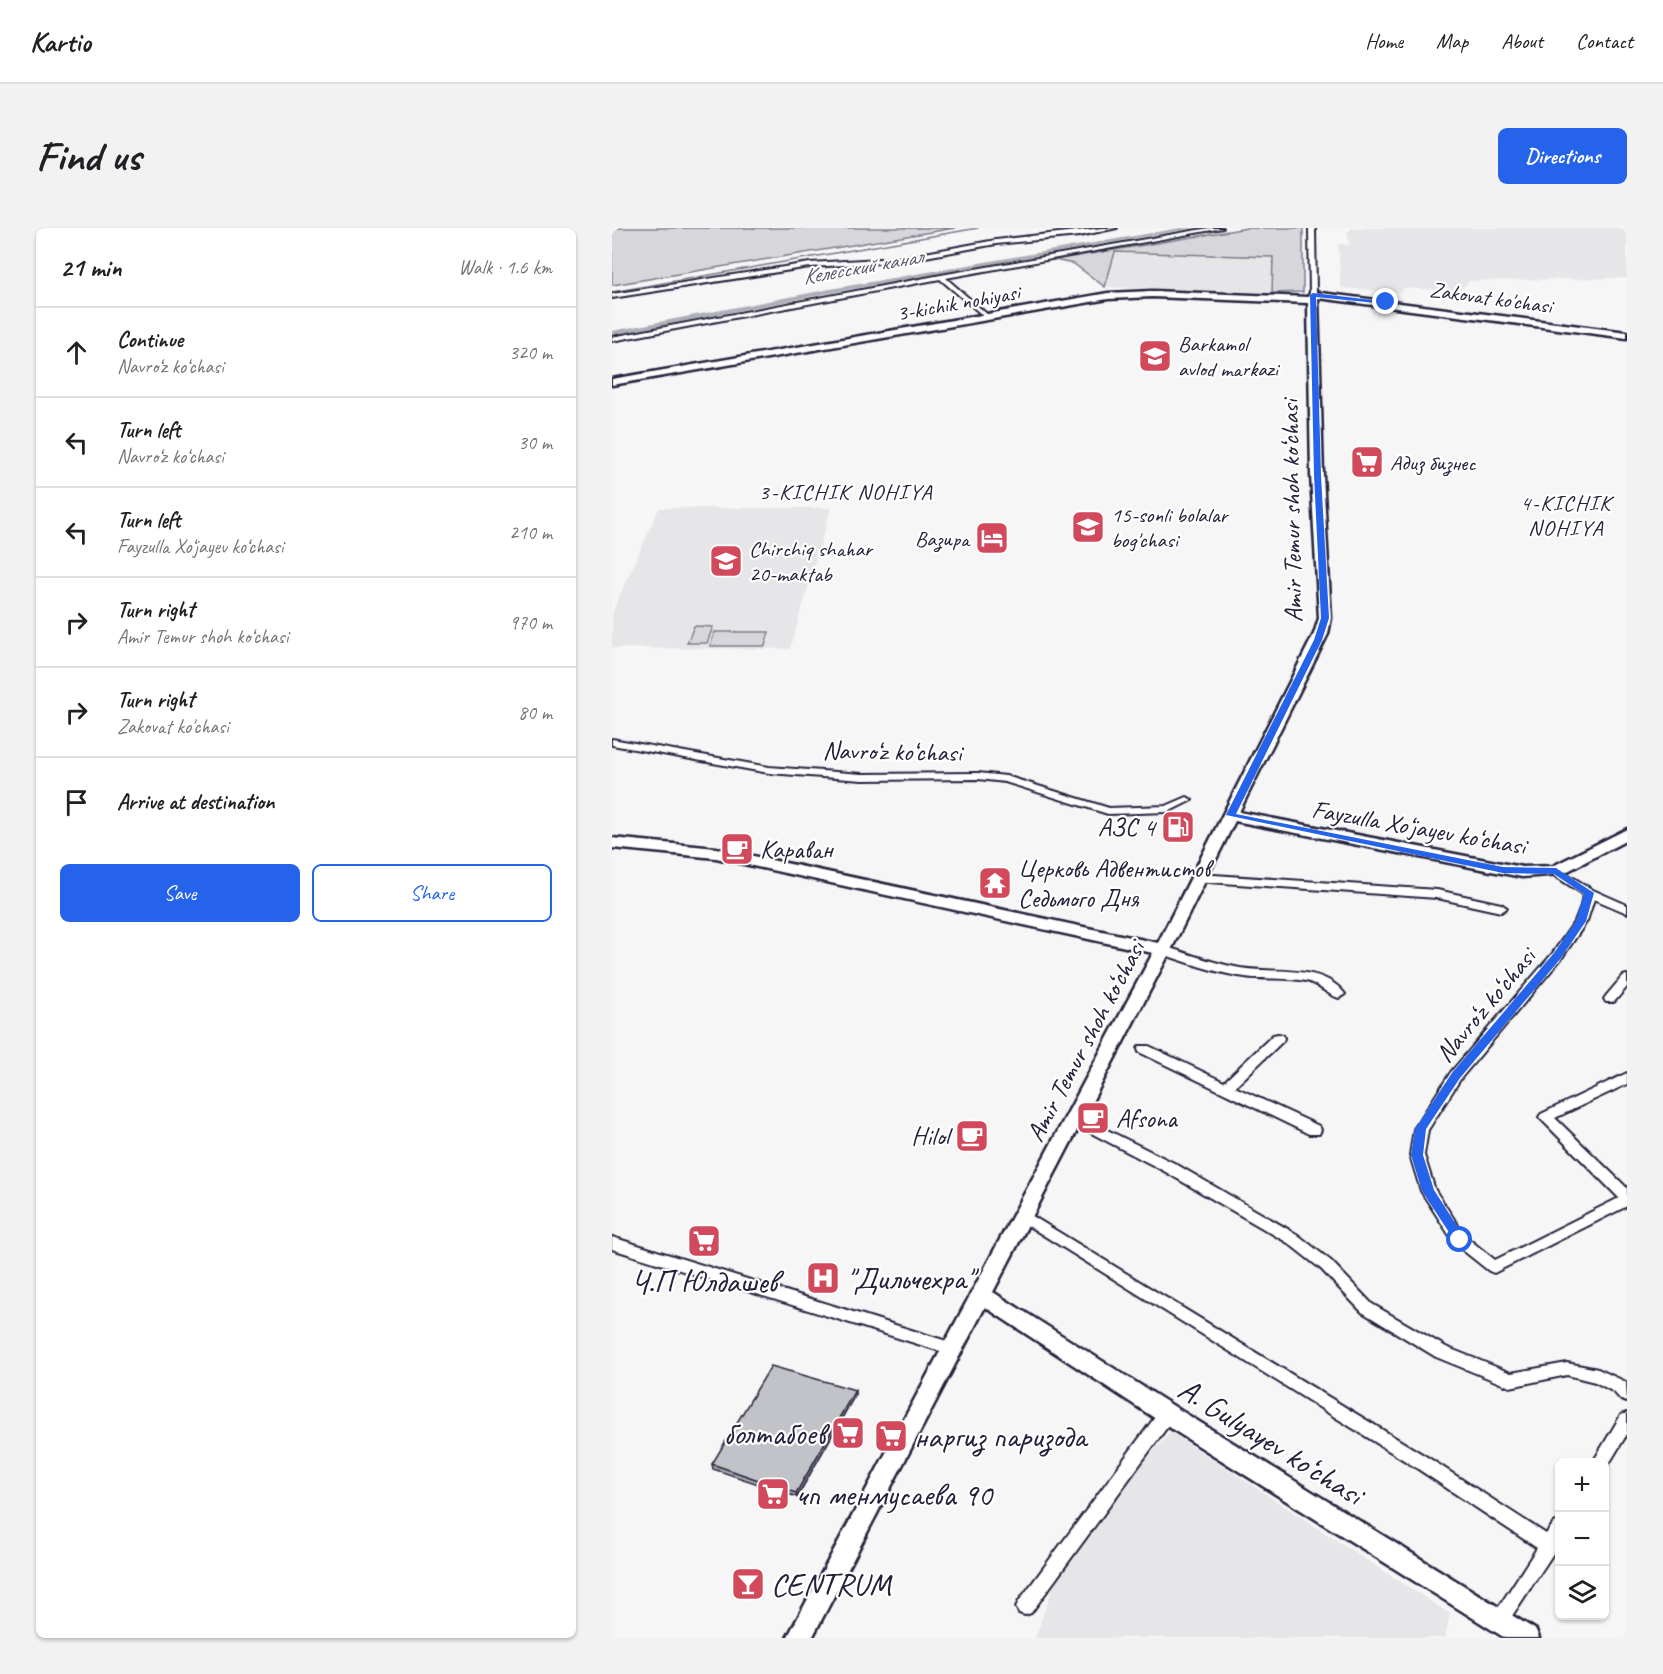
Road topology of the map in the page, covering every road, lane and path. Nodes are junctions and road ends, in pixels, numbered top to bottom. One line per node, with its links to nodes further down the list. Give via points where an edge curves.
1 (1114, 228): 5 (street, via 996,242 898,260 810,265)
2 (1220, 228): 4 (street)
3 (1312, 228): 6 (street)
4 (941, 277): 7 (street); 9 (street)
5 (612, 296)
6 (1313, 297): 7 (main road, 3-kichik nohiyasi, via 1122,295); 8 (main road, Zakovat ko'chasi); 13 (main road, Amir Temur shoh ko‘chasi, via 1325,618 1318,640)
7 (987, 317): 10 (main road, 3-kichik nohiyasi)
8 (1627, 335)
9 (612, 339)
10 (612, 382)
11 (612, 742): 12 (street, Navro‘z ko‘chasi, via 769,770 862,777 1006,778 1108,812 1168,809)
12 (1187, 800)
13 (1230, 815): 16 (main road, Fayzulla Xo‘jayev ko‘chasi, via 1503,870); 17 (main road, Amir Temur shoh ko‘chasi)
14 (1627, 834): 16 (main road, Fayzulla Xo‘jayev ko‘chasi)
15 (612, 843): 21 (main road, via 716,853)
16 (1556, 871): 18 (street)
17 (1199, 878): 19 (street, via 1437,894); 21 (main road, Amir Temur shoh ko‘chasi)
18 (1589, 893): 20 (street); 31 (street, Navro‘z ko‘chasi, via 1581,921 1557,956 1456,1075 1420,1129 1417,1155 1428,1191 1460,1240 1494,1266)
19 (1501, 908)
20 (1627, 909)
21 (1163, 950): 23 (street, via 1242,973 1311,977 1328,983); 29 (main road, Amir Temur shoh ko‘chasi)
22 (1627, 979): 24 (street)
23 (1339, 994)
24 (1610, 999)
25 (1278, 1038): 28 (street)
26 (1144, 1049): 28 (street)
27 (1627, 1078): 31 (street, via 1546,1117)
28 (1226, 1089): 30 (street)
29 (1075, 1119): 32 (main road, Amir Temur shoh ko‘chasi); 36 (street, via 1169,1167 1293,1239 1326,1265 1367,1308 1441,1352 1510,1380 1567,1369 1598,1376)
30 (1314, 1130)
31 (1627, 1199)
32 (1024, 1216): 34 (main road, Amir Temur shoh ko‘chasi); 41 (street, via 1411,1455)
33 (612, 1243): 35 (street)
34 (982, 1295): 35 (main road, Amir Temur shoh ko‘chasi); 37 (main road, A. Gulyayev ko‘chasi)
35 (953, 1349): 44 (main road, Amir Temur shoh ko‘chasi)
36 (1627, 1395)
37 (1167, 1414): 42 (street); 43 (main road, A. Gulyayev ko‘chasi)
38 (1627, 1420): 39 (street)
39 (1603, 1458)
40 (1555, 1535): 41 (street)
41 (1548, 1545): 43 (street)
42 (1025, 1607)
43 (1500, 1619): 45 (main road, A. Gulyayev ko‘chasi)
44 (799, 1638)
45 (1527, 1638)

